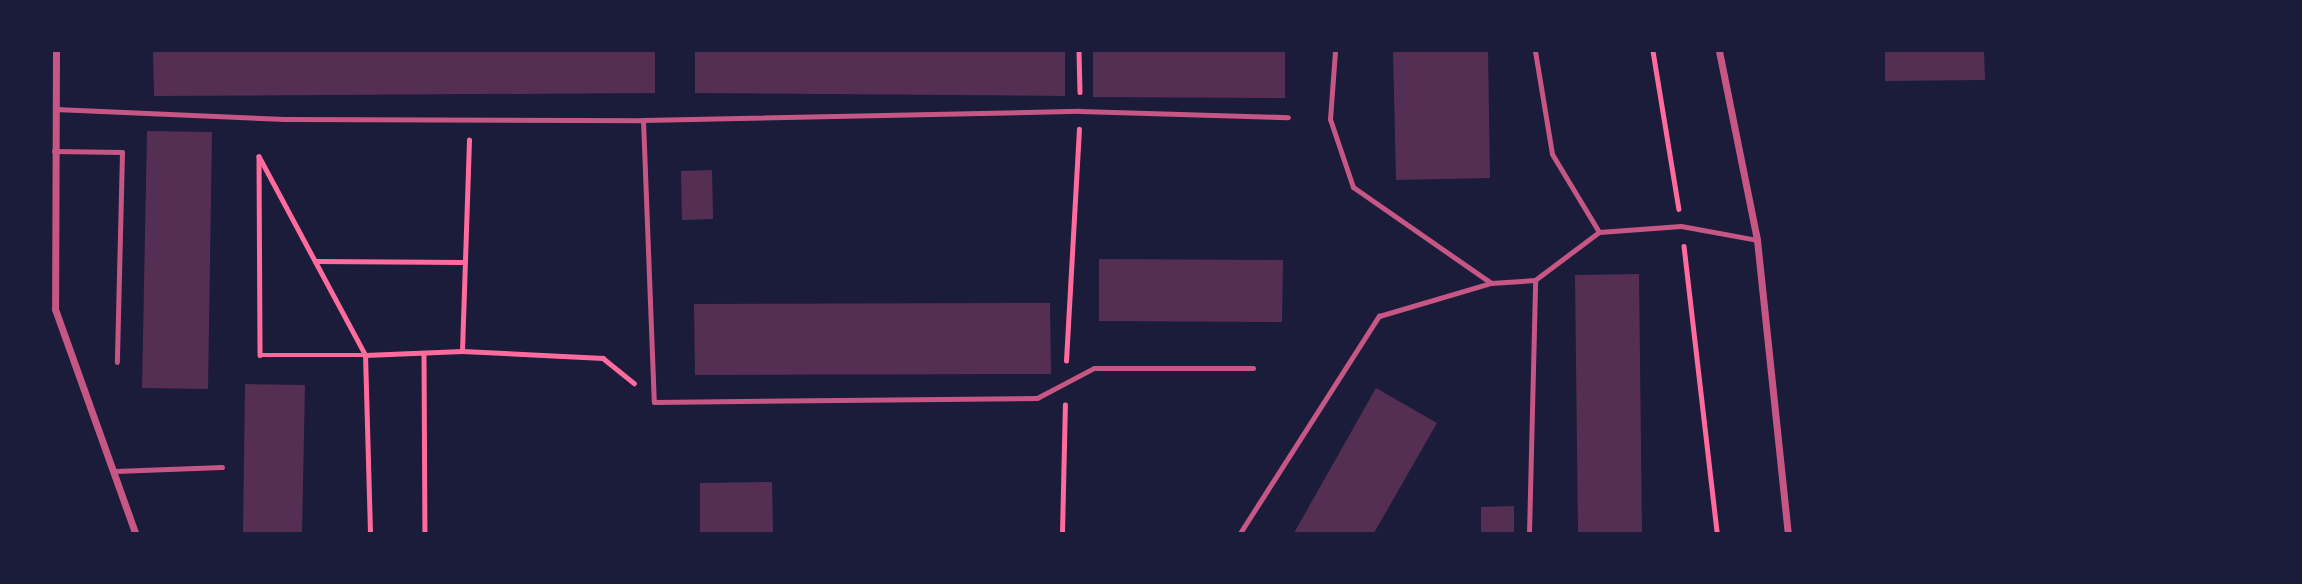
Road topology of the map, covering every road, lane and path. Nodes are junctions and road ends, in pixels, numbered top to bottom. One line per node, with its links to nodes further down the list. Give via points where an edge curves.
1 (56, 51): 7 (street)
2 (1079, 51): 8 (path)
3 (1335, 51): 19 (lane, via 1330,119 1353,187)
4 (1535, 51): 14 (lane, via 1552,154)
5 (1653, 51): 13 (path)
6 (1720, 51): 15 (street)
7 (55, 109): 10 (lane, via 285,119); 12 (street)
8 (1080, 111): 9 (lane); 10 (lane); 24 (path)
9 (1288, 117)
10 (643, 120): 24 (lane, via 654,402 1037,398)
11 (469, 140): 17 (path)
12 (54, 151): 22 (lane, via 122,152); 26 (street, via 55,309)
13 (1681, 226): 14 (lane); 15 (lane); 33 (path)
14 (1600, 232): 18 (lane)
15 (1757, 240): 34 (street)
16 (314, 261): 17 (path); 21 (path); 21 (path, via 259,157 260,355)
17 (465, 262): 20 (path, via 462,351)
18 (1535, 279): 19 (lane); 32 (lane)
19 (1491, 283): 31 (lane, via 1379,316)
20 (424, 353): 21 (path); 29 (path)
21 (365, 355): 28 (path)
22 (117, 362)
23 (1253, 368): 24 (lane, via 1094,368)
24 (1065, 383): 30 (path)
25 (222, 467): 26 (lane)
26 (115, 471): 27 (street)
27 (135, 533)
28 (370, 533)
29 (425, 533)
30 (1062, 533)
31 (1240, 533)
32 (1529, 533)
33 (1717, 533)
34 (1788, 533)

